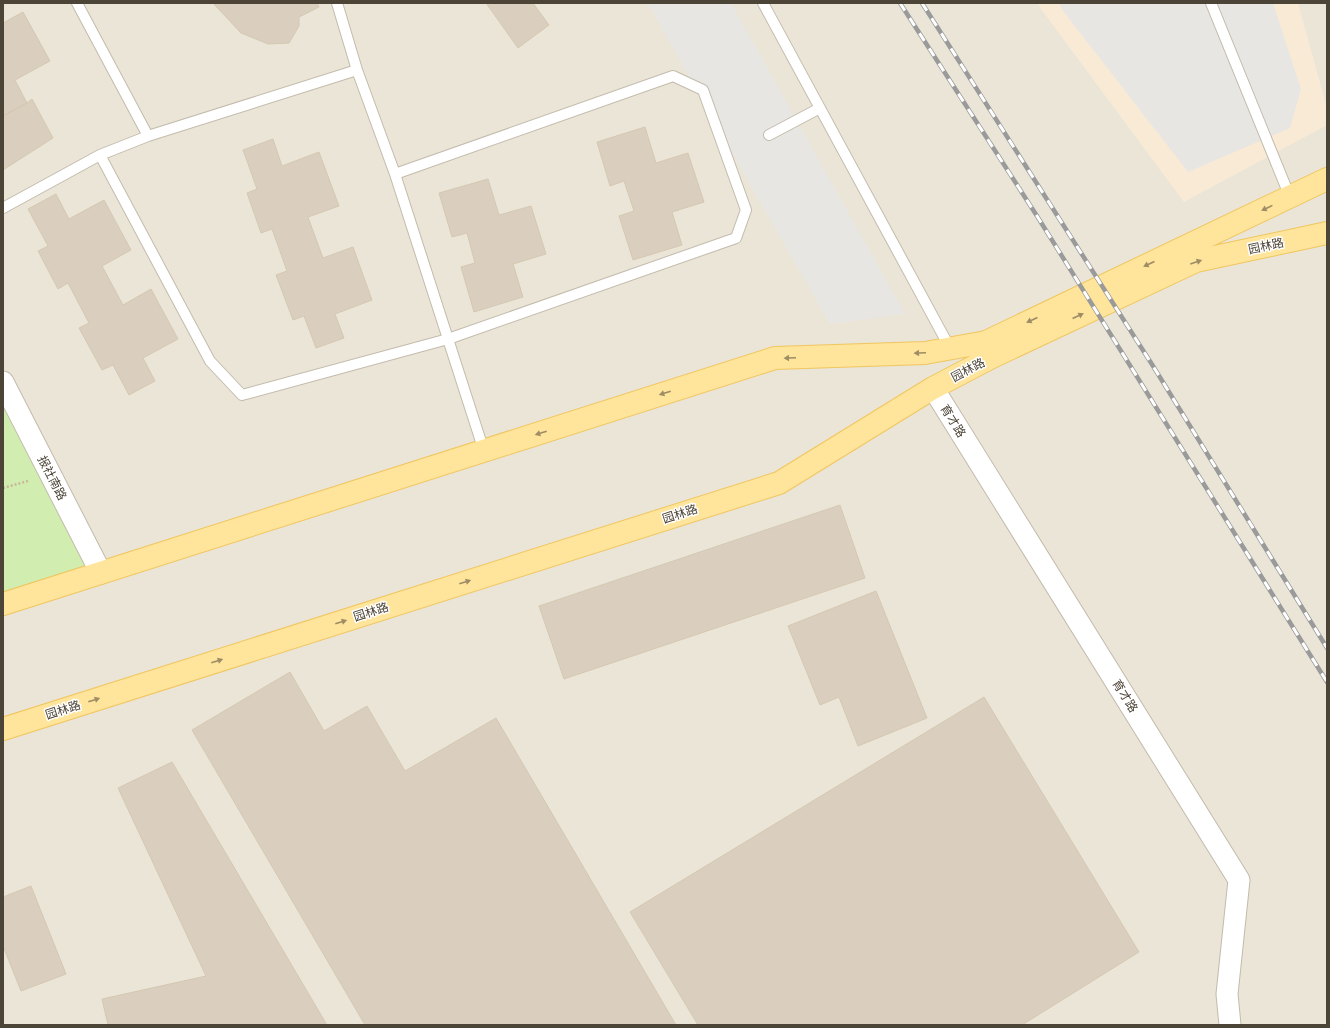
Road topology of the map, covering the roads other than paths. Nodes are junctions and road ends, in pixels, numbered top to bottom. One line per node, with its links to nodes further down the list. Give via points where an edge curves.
1 (77, 3): 8 (lane)
2 (337, 3): 5 (lane)
3 (763, 3): 6 (lane)
4 (1211, 3): 12 (lane)
5 (357, 70): 8 (lane); 10 (lane)
6 (820, 108): 7 (lane); 16 (lane)
7 (769, 134)
8 (148, 136): 9 (lane)
9 (100, 155): 13 (lane); 15 (lane, via 210,361 242,394)
10 (395, 174): 15 (lane); 15 (lane, via 673,76 703,90 746,210 736,238)
11 (1327, 179): 12 (main road, 园林路)
12 (1290, 197): 16 (main road, 园林路, one-way to 16, via 986,342)
13 (3, 208)
14 (1327, 233): 18 (main road, 园林路, one-way to 14, via 992,357 1196,261)
15 (448, 339): 19 (lane)
16 (950, 348): 19 (main road, 园林路, one-way to 19, via 925,353 776,358)
17 (3, 382): 20 (street, 报社南路)
18 (933, 388): 22 (main road, 园林路, one-way to 18, via 779,482); 23 (street, 育才路, via 1239,880 1227,994)
19 (484, 451): 20 (main road, 园林路)
20 (101, 573): 21 (main road, 园林路)
21 (3, 604)
22 (3, 729)
23 (1230, 1025)

